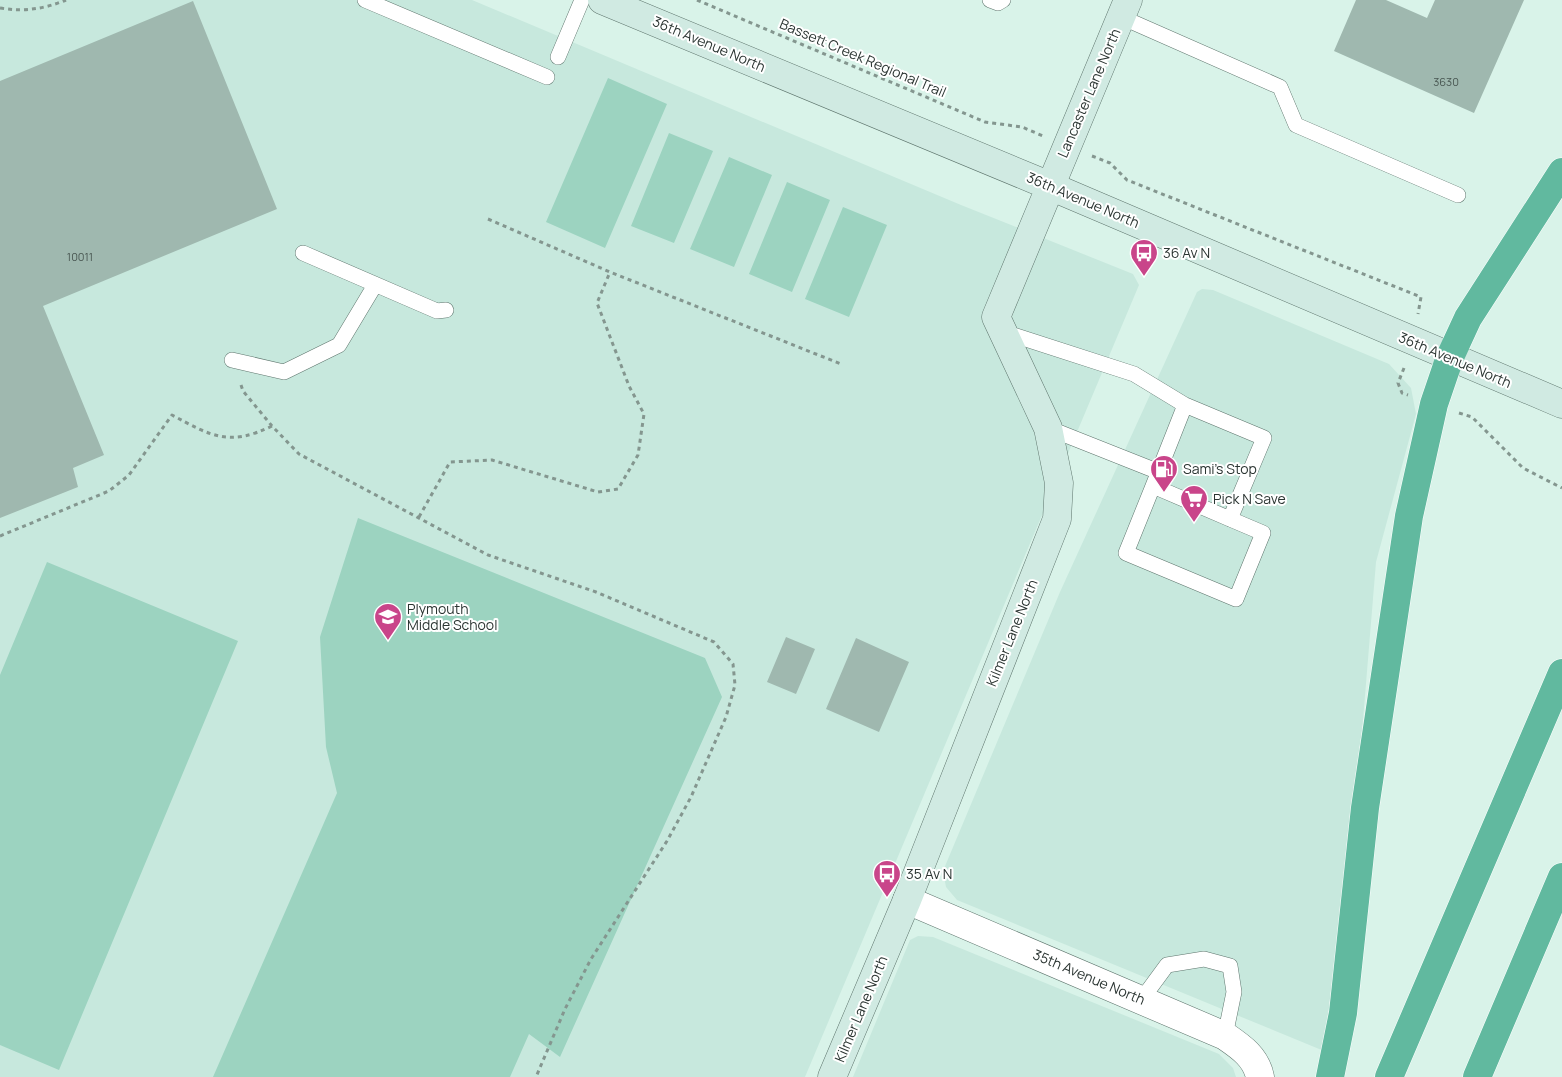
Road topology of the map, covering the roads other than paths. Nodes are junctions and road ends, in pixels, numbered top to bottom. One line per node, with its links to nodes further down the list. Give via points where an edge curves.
1 (365, 0): 8 (lane)
2 (582, 0): 7 (lane)
3 (602, 0): 10 (street, 36th Avenue North)
4 (990, 0): 5 (lane, via 998,3)
5 (1003, 0)
6 (1125, 5): 10 (street, Lancaster Lane North); 11 (lane, via 1280,87 1296,125)
7 (558, 57)
8 (548, 77)
9 (1562, 172): 16 (highway, via 1468,318)
10 (1050, 186): 15 (street, Kilmer Lane North, via 996,317); 16 (street, 36th Avenue North)
11 (1458, 195)
12 (303, 253): 13 (lane)
13 (374, 285): 14 (lane, via 437,311); 17 (lane, via 339,345 284,372)
14 (446, 310)
15 (1004, 332): 19 (lane, via 1134,374); 20 (street, Kilmer Lane North)
16 (1450, 357): 18 (street, 36th Avenue North); 30 (highway, via 1434,404 1409,516 1365,808 1343,1013)
17 (232, 360)
18 (1562, 404)
19 (1185, 405): 21 (lane, via 1175,451); 22 (lane, via 1264,438 1240,479)
20 (1048, 428): 21 (lane); 25 (street, Kilmer Lane North, via 1059,483 1057,519)
21 (1156, 479): 22 (lane); 22 (lane, via 1126,553 1236,599 1263,533)
22 (1230, 519)
23 (1562, 673): 31 (highway)
24 (1562, 877): 32 (highway)
25 (907, 900): 26 (street, 35th Avenue North); 29 (street, Kilmer Lane North)
26 (1142, 999): 27 (street, 35th Avenue North); 27 (lane, via 1167,965 1204,959 1230,966 1234,992)
27 (1225, 1036): 28 (street, 35th Avenue North, via 1247,1051)
28 (1259, 1074)
29 (832, 1077)
30 (1330, 1077)
31 (1389, 1077)
32 (1477, 1077)

